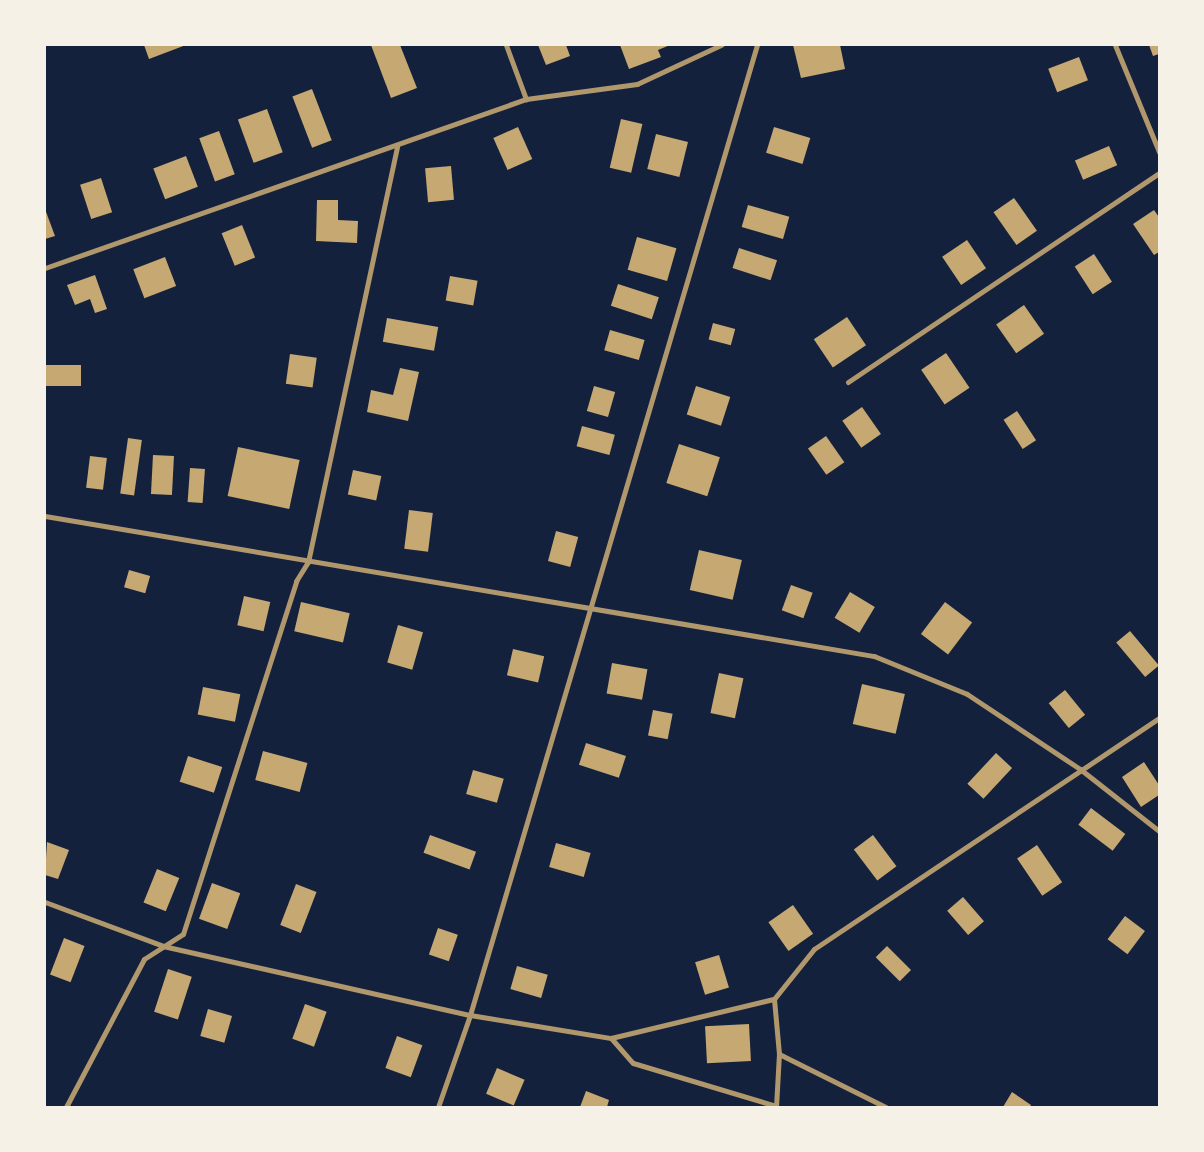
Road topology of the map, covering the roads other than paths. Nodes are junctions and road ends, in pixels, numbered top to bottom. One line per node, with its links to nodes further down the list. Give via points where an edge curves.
1 (506, 45): 5 (street)
2 (721, 45): 5 (street, via 637,84)
3 (757, 45): 13 (street)
4 (1115, 45): 7 (street)
5 (526, 98): 6 (street)
6 (397, 146): 9 (street); 12 (street)
7 (1159, 152)
8 (1159, 173): 10 (street)
9 (45, 268)
10 (848, 382)
11 (45, 516): 12 (street)
12 (308, 562): 13 (street); 18 (street, via 296,581 183,934)
13 (588, 610): 15 (street, via 874,656 967,694); 20 (street)
14 (1159, 718): 15 (street)
15 (1080, 769): 16 (street); 19 (street, via 814,949)
16 (1159, 832)
17 (45, 902): 18 (street)
18 (163, 946): 20 (street); 23 (street, via 144,959)
19 (774, 999): 21 (street); 22 (street)
20 (470, 1015): 21 (street); 24 (street)
21 (611, 1038): 25 (street, via 634,1063)
22 (779, 1054): 25 (street); 26 (street)
23 (66, 1107)
24 (438, 1107)
25 (776, 1107)
26 (886, 1107)

